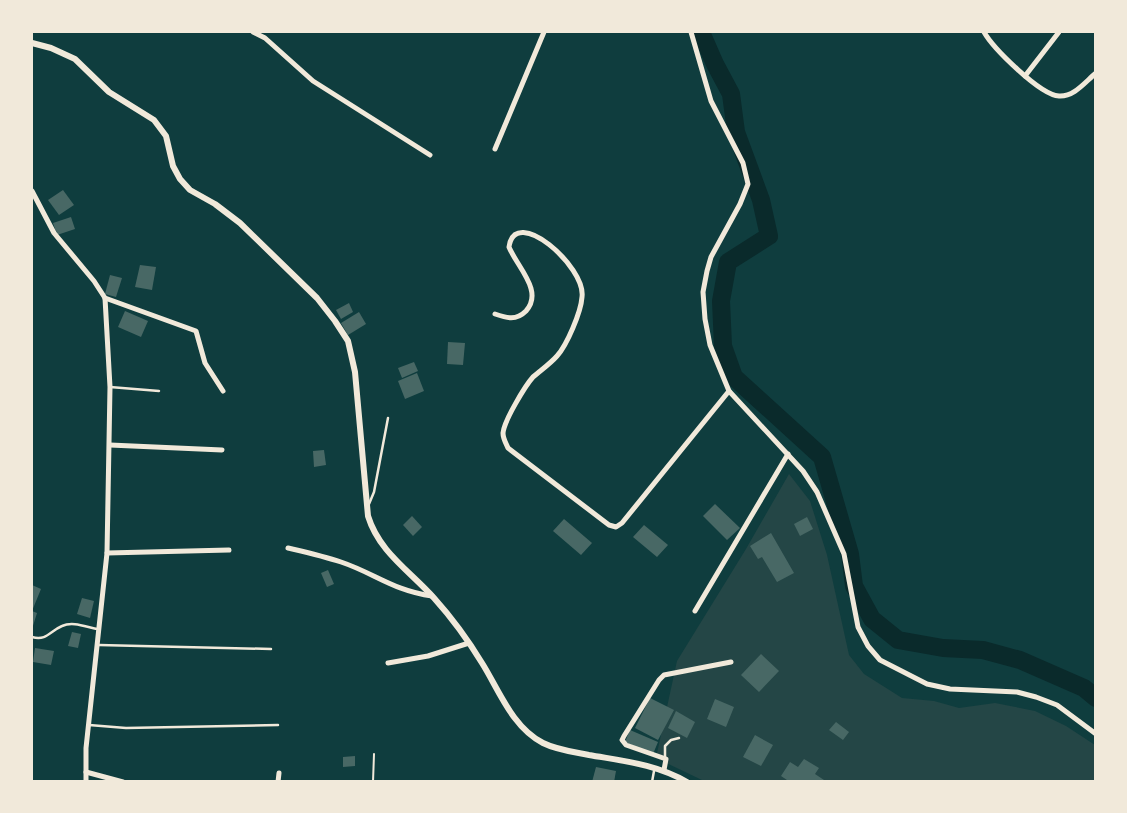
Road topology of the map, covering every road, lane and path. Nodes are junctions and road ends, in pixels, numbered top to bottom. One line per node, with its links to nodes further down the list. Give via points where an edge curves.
1 (253, 32): 10 (street, via 313,81)
2 (544, 32): 9 (street)
3 (691, 32): 17 (street, via 710,101 743,163 748,184 711,257 704,292 710,345)
4 (984, 32): 8 (street)
5 (1059, 32): 8 (street)
6 (32, 43): 22 (street, via 75,59 109,92 154,120 166,136 180,180 240,223 335,321 348,341 355,372)
7 (1096, 73): 8 (street, via 1072,93 1059,96)
8 (1025, 76)
9 (495, 149)
10 (430, 155)
11 (32, 191): 12 (street, via 54,233)
12 (105, 298): 14 (street); 15 (street, via 196,331 205,363)
13 (495, 314): 17 (street, via 522,315 533,297 509,247 516,234 532,233 573,268 582,298 566,343 526,387 503,429 504,438 508,448 609,525 622,523)
14 (110, 387): 16 (lane); 19 (street)
15 (223, 390)
16 (159, 391)
17 (729, 391): 21 (street)
18 (388, 418): 22 (lane)
19 (110, 444): 20 (street); 25 (street)
20 (222, 450)
21 (788, 454): 27 (street); 37 (street, via 817,492 834,528 844,554 858,626 880,660 928,684 1036,697 1057,705)
22 (368, 507): 26 (street, via 372,530 381,545)
23 (288, 548): 26 (street, via 342,562 381,582)
24 (229, 550): 25 (street)
25 (107, 553): 28 (street)
26 (432, 596): 30 (street)
27 (695, 611)
28 (98, 629): 29 (lane, via 72,624 48,637); 31 (street)
29 (32, 637)
30 (469, 643): 34 (street); 41 (street, via 529,735 570,751)
31 (96, 645): 32 (lane); 35 (street)
32 (271, 649)
33 (731, 662): 40 (street, via 668,673 659,680 622,740)
34 (388, 663)
35 (88, 725): 36 (lane); 43 (street)
36 (278, 725)
37 (1096, 734)
38 (679, 738): 40 (lane, via 665,746)
39 (374, 754): 48 (path)
40 (666, 760): 42 (street)
41 (655, 767): 42 (street); 49 (lane)
42 (664, 770): 50 (street)
43 (86, 772): 45 (street); 46 (street)
44 (279, 772): 47 (street)
45 (86, 782)
46 (123, 782)
47 (278, 782)
48 (373, 782)
49 (652, 782)
50 (687, 782)

